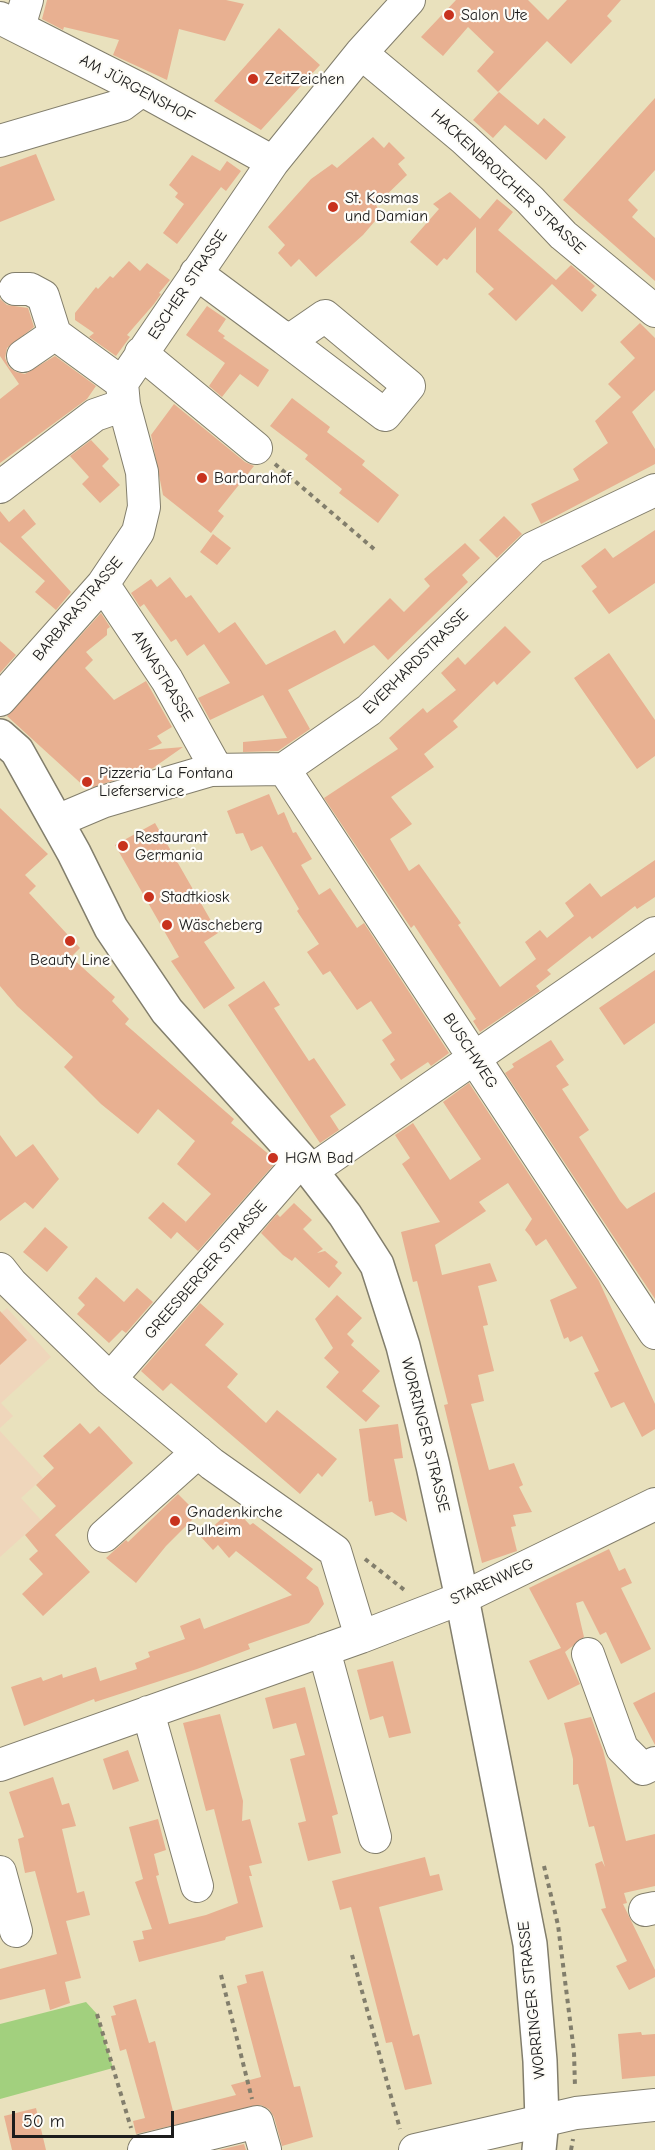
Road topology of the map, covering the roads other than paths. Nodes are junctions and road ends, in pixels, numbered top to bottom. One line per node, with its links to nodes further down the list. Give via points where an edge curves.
1 (409, 0): 3 (street, ESCHER STRASSE)
2 (15, 15): 4 (street, AM JÜRGENSHOF)
3 (361, 53): 6 (street, ESCHER STRASSE); 9 (street, HACKENBROICHER STRASSE, via 464,139 563,235)
4 (142, 90): 5 (street, via 122,105); 6 (street, AM JÜRGENSHOF)
5 (0, 141)
6 (273, 162): 7 (street, ESCHER STRASSE)
7 (196, 273): 11 (street); 12 (street, ESCHER STRASSE)
8 (15, 289): 10 (street, via 30,289 43,296)
9 (649, 297)
10 (55, 334): 13 (street); 14 (street)
11 (285, 339)
12 (141, 353): 14 (street, ESCHER STRASSE); 15 (street)
13 (23, 356)
14 (123, 394): 16 (street); 18 (street, BARBARASTRASSE, via 142,472 144,507 138,532)
15 (256, 448)
16 (0, 487)
17 (655, 490): 22 (street, EVERHARDSTRASSE, via 532,548 369,711)
18 (103, 584): 19 (street, BARBARASTRASSE); 21 (street, ANNASTRASSE, via 167,680)
19 (0, 700)
20 (0, 736): 23 (main road, WORRINGER STRASSE, via 17,751)
21 (217, 770): 22 (street); 23 (street, via 102,802)
22 (284, 770): 25 (street, BUSCHWEG)
23 (57, 821): 26 (main road, WORRINGER STRASSE, via 111,928 167,1011)
24 (655, 933): 25 (street, GREESBERGER STRASSE)
25 (475, 1058): 26 (street, GREESBERGER STRASSE); 28 (street, BUSCHWEG)
26 (306, 1166): 29 (street, GREESBERGER STRASSE); 33 (main road, WORRINGER STRASSE, via 345,1215 377,1265 403,1346)
27 (4, 1282): 29 (street)
28 (655, 1333)
29 (110, 1379): 30 (street)
30 (198, 1452): 32 (street); 34 (street, via 335,1551)
31 (655, 1504): 33 (street, STARENWEG)
32 (104, 1536)
33 (462, 1598): 34 (street, STARENWEG); 45 (main road, WORRINGER STRASSE, via 530,1944 540,2061)
34 (361, 1637): 35 (street, STARENWEG)
35 (313, 1654): 37 (street, STARENWEG); 40 (street)
36 (588, 1654): 39 (street, via 622,1748)
37 (148, 1712): 38 (street, STARENWEG); 42 (street)
38 (0, 1765)
39 (649, 1766)
40 (375, 1837)
41 (0, 1872): 43 (street)
42 (197, 1886)
43 (16, 1931)
44 (655, 2105): 45 (street)
45 (541, 2135): 48 (street)
46 (261, 2136): 47 (street)
47 (137, 2140)
48 (409, 2144)

